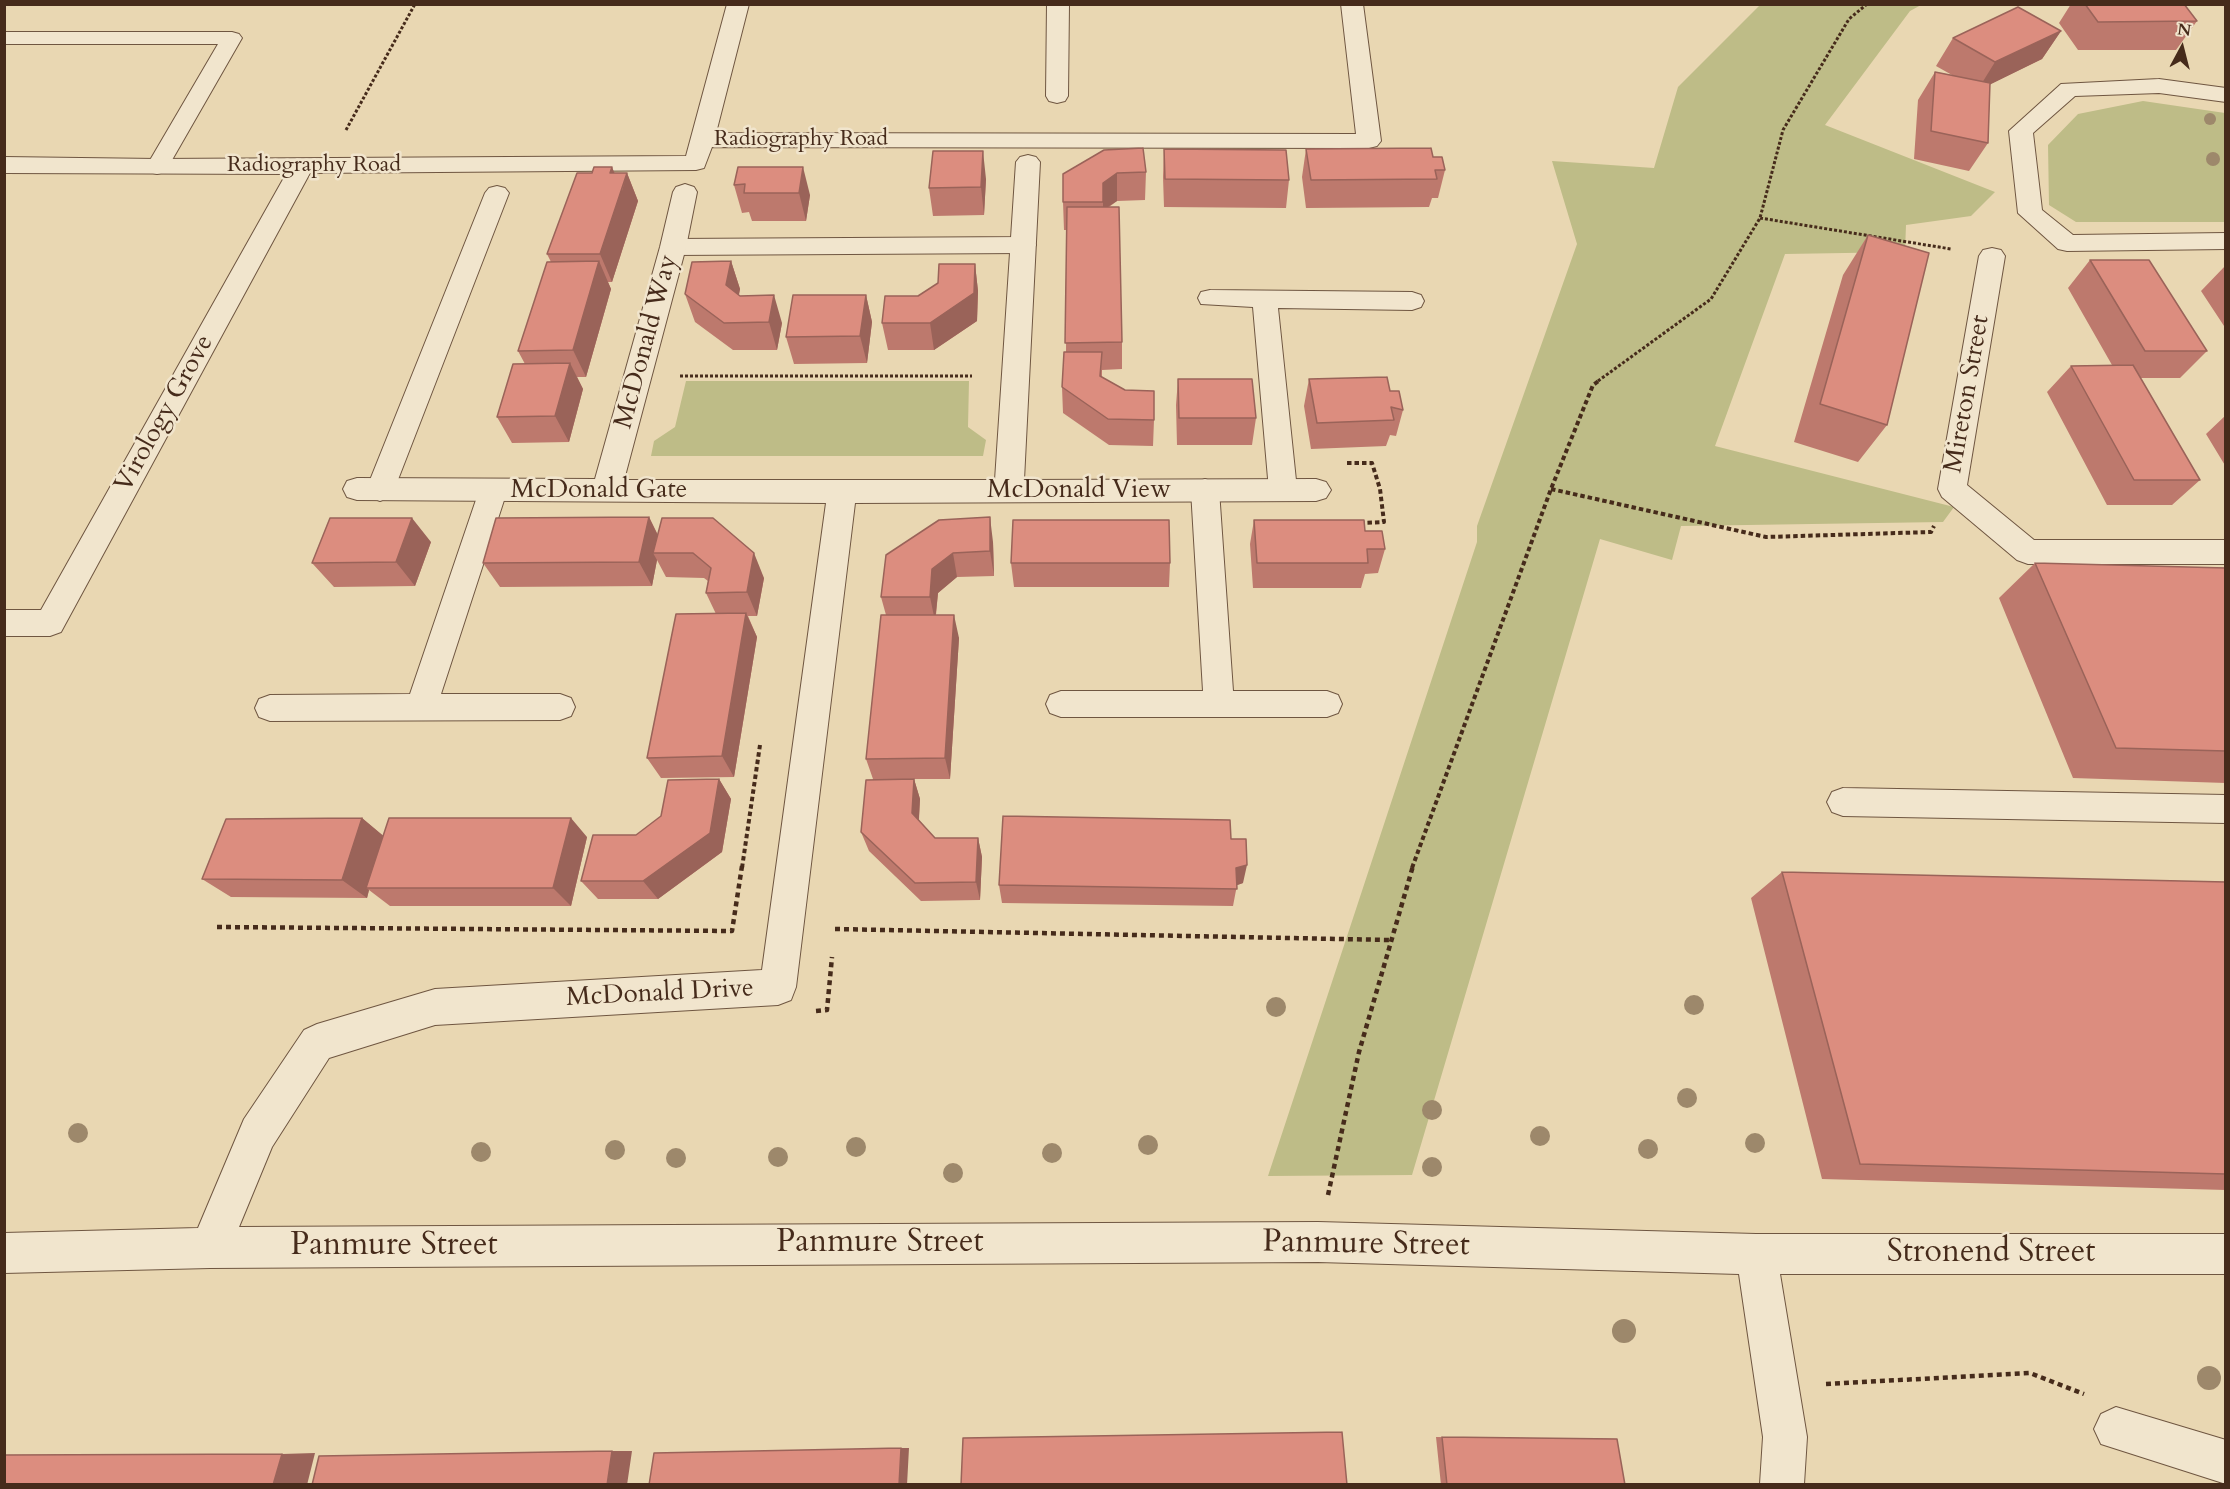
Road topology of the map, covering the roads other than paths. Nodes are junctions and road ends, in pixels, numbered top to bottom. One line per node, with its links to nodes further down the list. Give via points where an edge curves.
1 (738, 4): 7 (street)
2 (1058, 4): 6 (street)
3 (1352, 4): 7 (street, Radiography Road, via 1369,141)
4 (4, 38): 11 (lane, via 232,38)
5 (2226, 95): 14 (street, via 2159,86 2069,89 2021,131 2030,213 2067,243)
6 (1057, 96)
7 (702, 140): 10 (street, Radiography Road, via 696,163)
8 (1028, 162): 15 (street)
9 (4, 165): 11 (street, Radiography Road)
10 (314, 166): 11 (street, Radiography Road); 30 (street, Virology Grove, via 50,623)
11 (157, 167)
12 (685, 192): 16 (street, McDonald Way)
13 (497, 193): 22 (lane)
14 (2226, 241)
15 (1024, 245): 16 (lane); 27 (street)
16 (673, 246): 26 (street, McDonald Way)
17 (1992, 256): 29 (street, Mireton Street, via 1952,489 2028,552)
18 (1210, 298): 19 (lane)
19 (1265, 298): 20 (lane); 21 (lane)
20 (1412, 301)
21 (1283, 489): 23 (street, McDonald View); 24 (street, McDonald View)
22 (369, 490): 25 (street, McDonald Gate)
23 (1204, 490): 27 (street, McDonald View); 32 (lane)
24 (1316, 490)
25 (493, 491): 26 (street, McDonald Gate); 34 (lane)
26 (606, 491): 28 (street, McDonald Gate)
27 (1009, 491): 28 (street, McDonald View)
28 (842, 492): 39 (street, McDonald Drive, via 777,987 435,1007 317,1043 258,1133)
29 (2226, 552)
30 (4, 623)
31 (1061, 704): 32 (lane)
32 (1219, 704): 33 (lane)
33 (1327, 704)
34 (421, 707): 35 (lane); 36 (lane)
35 (560, 707)
36 (270, 708)
37 (1843, 802): 38 (lane)
38 (2226, 809)
39 (210, 1248): 40 (street, Panmure Street); 41 (street, Panmure Street, via 1318,1242)
40 (4, 1253)
41 (1756, 1254): 42 (street, Stronend Street); 45 (street, via 1785,1437)
42 (2226, 1254)
43 (2116, 1428): 44 (street)
44 (2226, 1462)
45 (1782, 1485)

